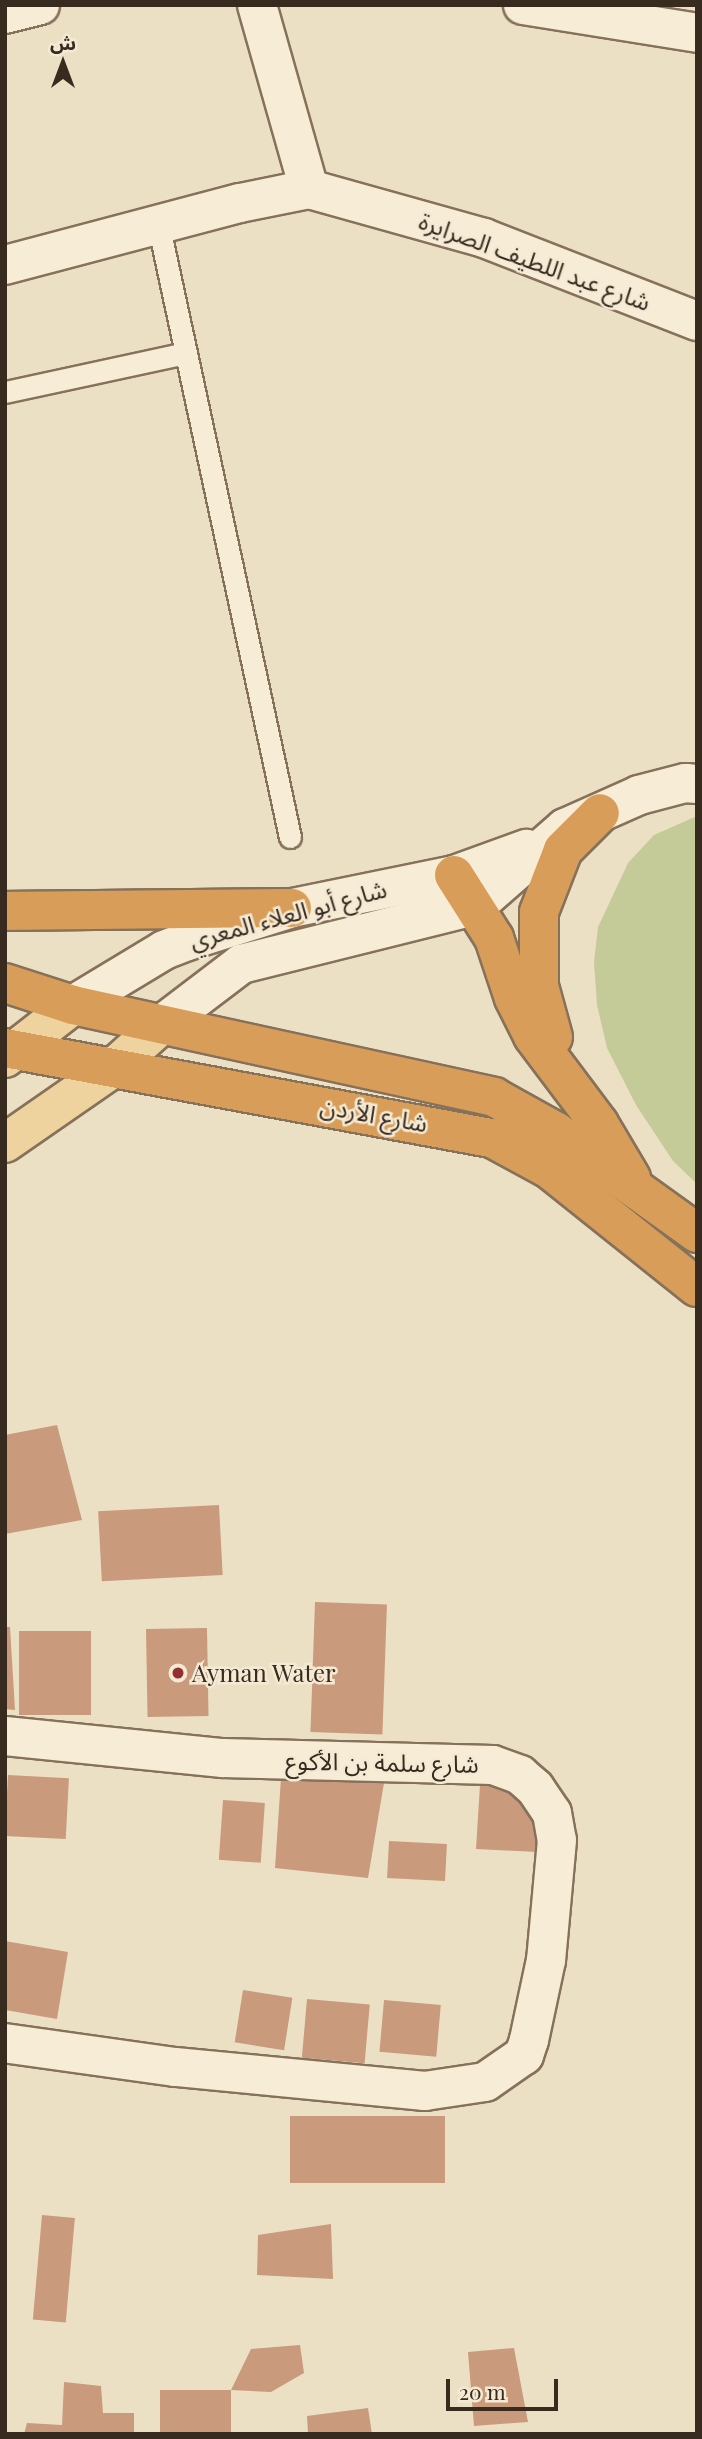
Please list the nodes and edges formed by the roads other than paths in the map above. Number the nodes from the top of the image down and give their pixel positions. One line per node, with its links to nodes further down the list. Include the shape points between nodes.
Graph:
1 (40, 5): 4 (street)
2 (257, 5): 6 (street)
3 (523, 5): 5 (street)
4 (5, 14)
5 (697, 33)
6 (309, 189): 7 (street, شارع عبد اللطيف الصرايرة); 9 (street, شارع عبد اللطيف الصرايرة, via 484,238)
7 (158, 223): 8 (street, شارع عبد اللطيف الصرايرة); 10 (lane)
8 (5, 265)
9 (697, 321)
10 (186, 353): 11 (lane); 14 (lane)
11 (5, 393)
12 (697, 784): 13 (street, شارع أبو العلاء المعري, via 639,794)
13 (600, 813): 15 (street, شارع أبو العلاء المعري); 23 (highway, via 563,850 539,912 539,986)
14 (290, 837)
15 (466, 890): 16 (street, شارع أبو العلاء المعري); 20 (street, شارع أبو العلاء المعري, via 241,964); 23 (highway, via 533,1036)
16 (292, 908): 17 (highway); 19 (street, شارع أبو العلاء المعري, via 164,950)
17 (5, 911)
18 (5, 983): 19 (highway, شارع الأردن)
19 (73, 1004): 20 (highway, شارع الأردن); 21 (main road, شارع أبو العلاء المعري)
20 (161, 1025): 22 (main road, شارع أبو العلاء المعري); 25 (highway, شارع الأردن, via 494,1097 516,1106)
21 (9, 1053): 22 (highway, شارع الأردن)
22 (112, 1069): 24 (main road, شارع أبو العلاء المعري); 27 (highway, شارع الأردن, via 492,1138 549,1169)
23 (561, 1073): 25 (highway, via 599,1124)
24 (5, 1143)
25 (635, 1186): 26 (highway, شارع الأردن)
26 (697, 1233)
27 (697, 1287)
28 (5, 1736): 29 (street, شارع سلمة بن الأكوع, via 223,1758 493,1765 520,1775 535,1788 552,1813 557,1840 545,1960 529,2040 524,2055 485,2082 425,2091 175,2067)
29 (5, 2043)

